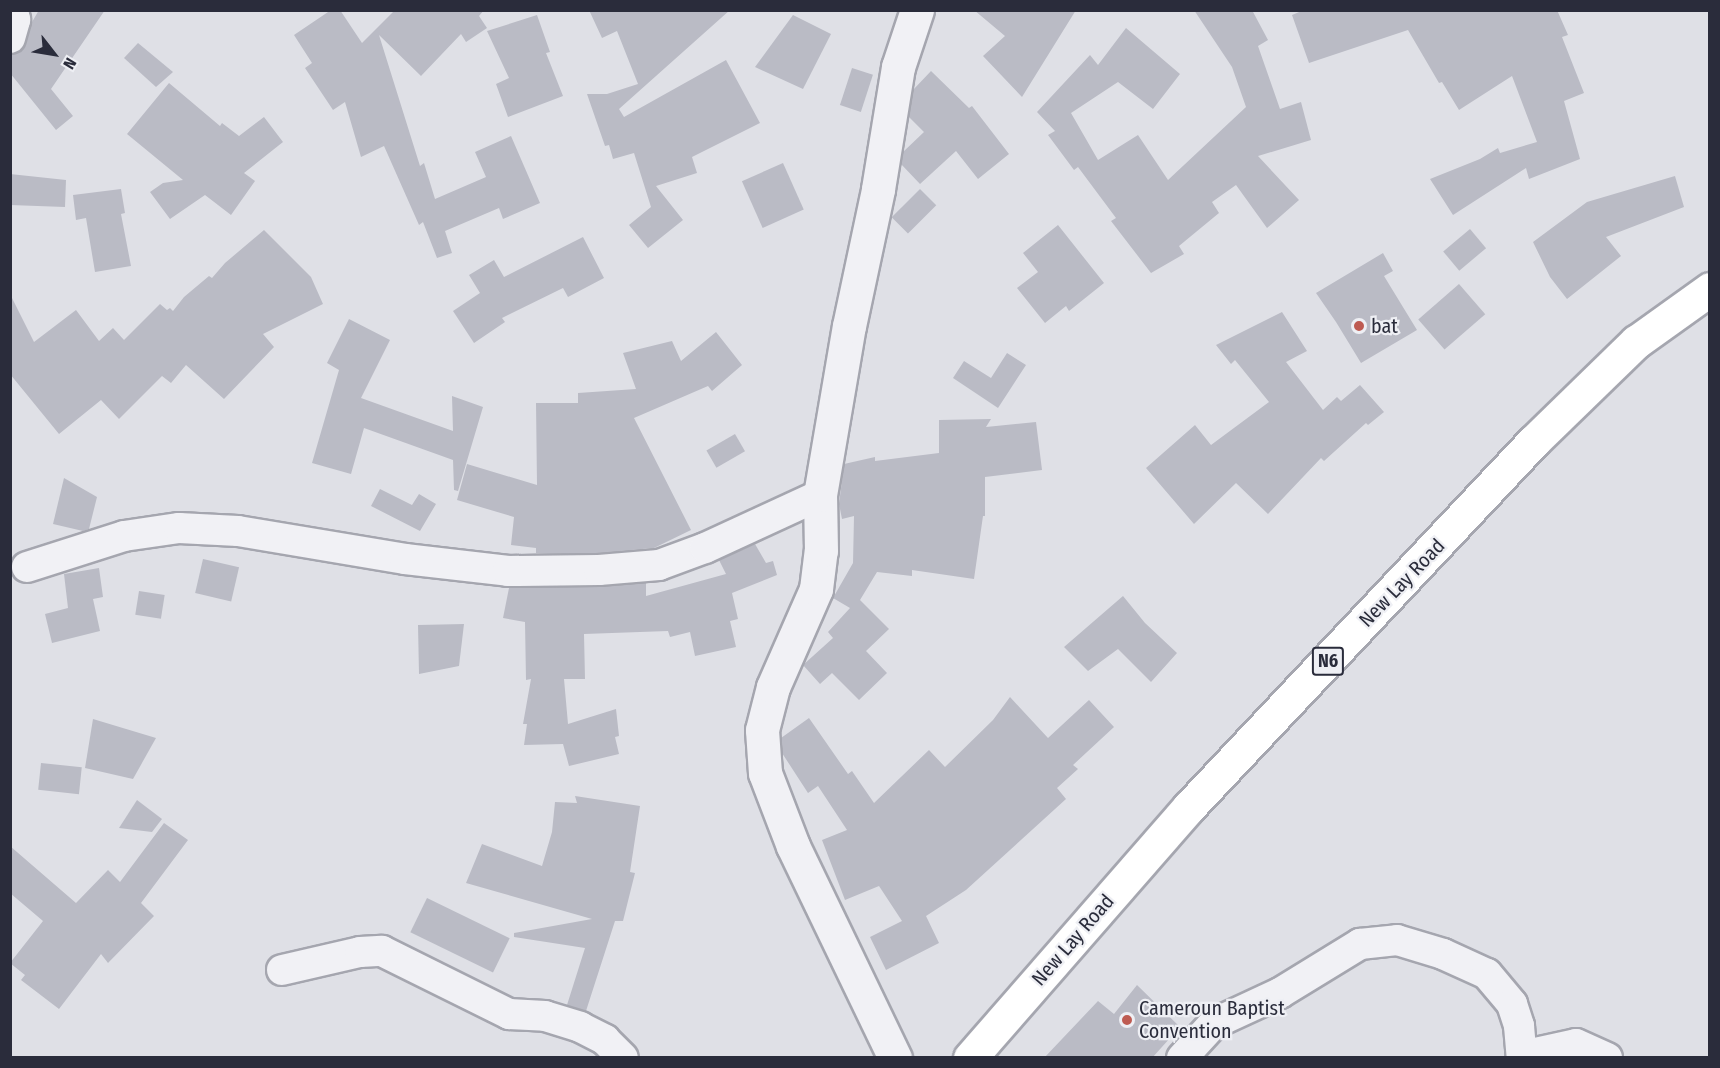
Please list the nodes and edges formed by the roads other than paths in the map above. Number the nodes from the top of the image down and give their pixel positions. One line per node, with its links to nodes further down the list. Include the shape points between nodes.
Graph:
1 (14, 10): 3 (street)
2 (917, 10): 5 (street, via 898,67)
3 (10, 38)
4 (1710, 289): 11 (highway, New Lay Road / N6, via 1636,342 1533,442 1189,807)
5 (820, 495): 6 (street, via 659,565 508,571 405,559 238,531 178,528 124,536); 10 (street, via 821,551 816,589 771,698 762,730 765,773 793,846)
6 (27, 567)
7 (282, 970): 9 (street, via 360,952 382,951 508,1014 545,1016 580,1027 605,1040)
8 (1522, 1057): 12 (street, via 1512,1004 1487,974 1443,954 1397,940 1360,944 1280,993 1213,1024); 13 (street, via 1576,1044)
9 (623, 1058)
10 (895, 1058)
11 (970, 1058)
12 (1182, 1058)
13 (1607, 1058)

